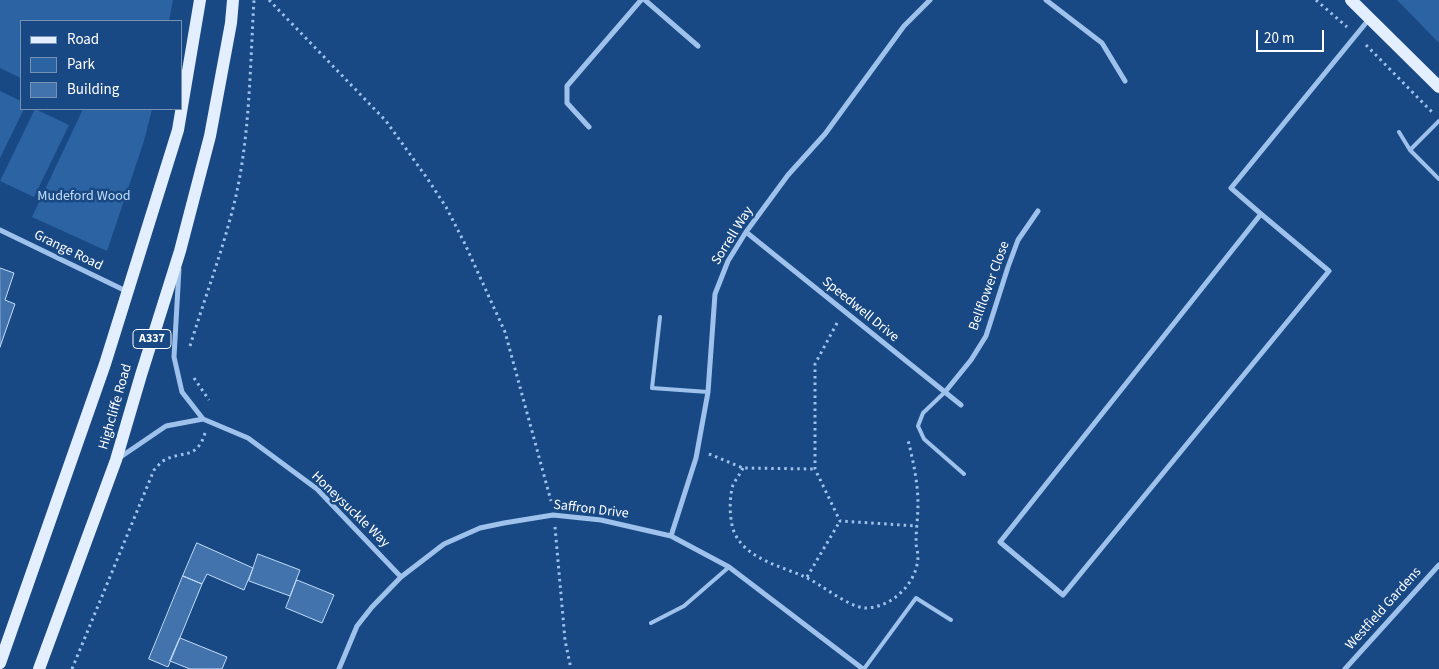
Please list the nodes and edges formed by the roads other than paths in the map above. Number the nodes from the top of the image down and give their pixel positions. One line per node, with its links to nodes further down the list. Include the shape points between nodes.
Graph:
1 (200, 0): 11 (main road, Highcliffe Road / A337)
2 (233, 0): 22 (main road, Highcliffe Road / A337, via 210,136)
3 (643, 0): 8 (street); 14 (street, via 567,86 567,103)
4 (930, 0): 21 (street, Sorrell Way, via 904,26 825,134 788,175)
5 (1046, 0): 9 (street, via 1102,43)
6 (1351, 0): 7 (main road)
7 (1371, 18): 10 (main road); 19 (street, via 1231,188)
8 (698, 46)
9 (1125, 81)
10 (1439, 87)
11 (182, 106)
12 (181, 110): 23 (main road, Highcliffe Road / A337, via 178,130)
13 (1439, 121): 16 (lane)
14 (589, 127)
15 (1399, 132): 16 (lane)
16 (1410, 150): 17 (lane)
17 (1439, 179)
18 (1038, 211): 26 (street, Bellflower Close, via 1018,240 986,336)
19 (1261, 214): 19 (street, via 1000,542 1063,595 1329,271)
20 (0, 230): 23 (street, Grange Road)
21 (746, 232): 25 (street, Sorrell Way, via 728,261 715,294); 26 (street, Speedwell Drive)
22 (180, 251): 28 (street, Honeysuckle Way, via 174,357 182,392); 29 (main road, Highcliffe Road / A337)
23 (127, 291): 37 (main road, Highcliffe Road / A337, via 105,364)
24 (660, 317): 25 (lane, via 652,388)
25 (708, 392): 31 (street, Sorrell Way, via 696,458)
26 (945, 392): 27 (street, Speedwell Drive); 30 (lane, via 923,413 918,426 924,439)
27 (961, 405)
28 (205, 420): 29 (street, via 166,426); 34 (street, Honeysuckle Way, via 248,438 317,490)
29 (116, 460): 38 (main road, Highcliffe Road / A337)
30 (964, 474)
31 (670, 536): 33 (street, Saffron Drive); 34 (street, Saffron Drive, via 600,520 553,515 480,528 444,544)
32 (1439, 565): 41 (street, Westfield Gardens)
33 (729, 567): 36 (lane, via 684,606); 40 (street, Saffron Drive)
34 (401, 577): 39 (street, Saffron Drive, via 357,626)
35 (951, 620): 40 (lane, via 916,598)
36 (651, 624)
37 (0, 663)
38 (38, 669)
39 (338, 669)
40 (864, 669)
41 (1345, 669)

